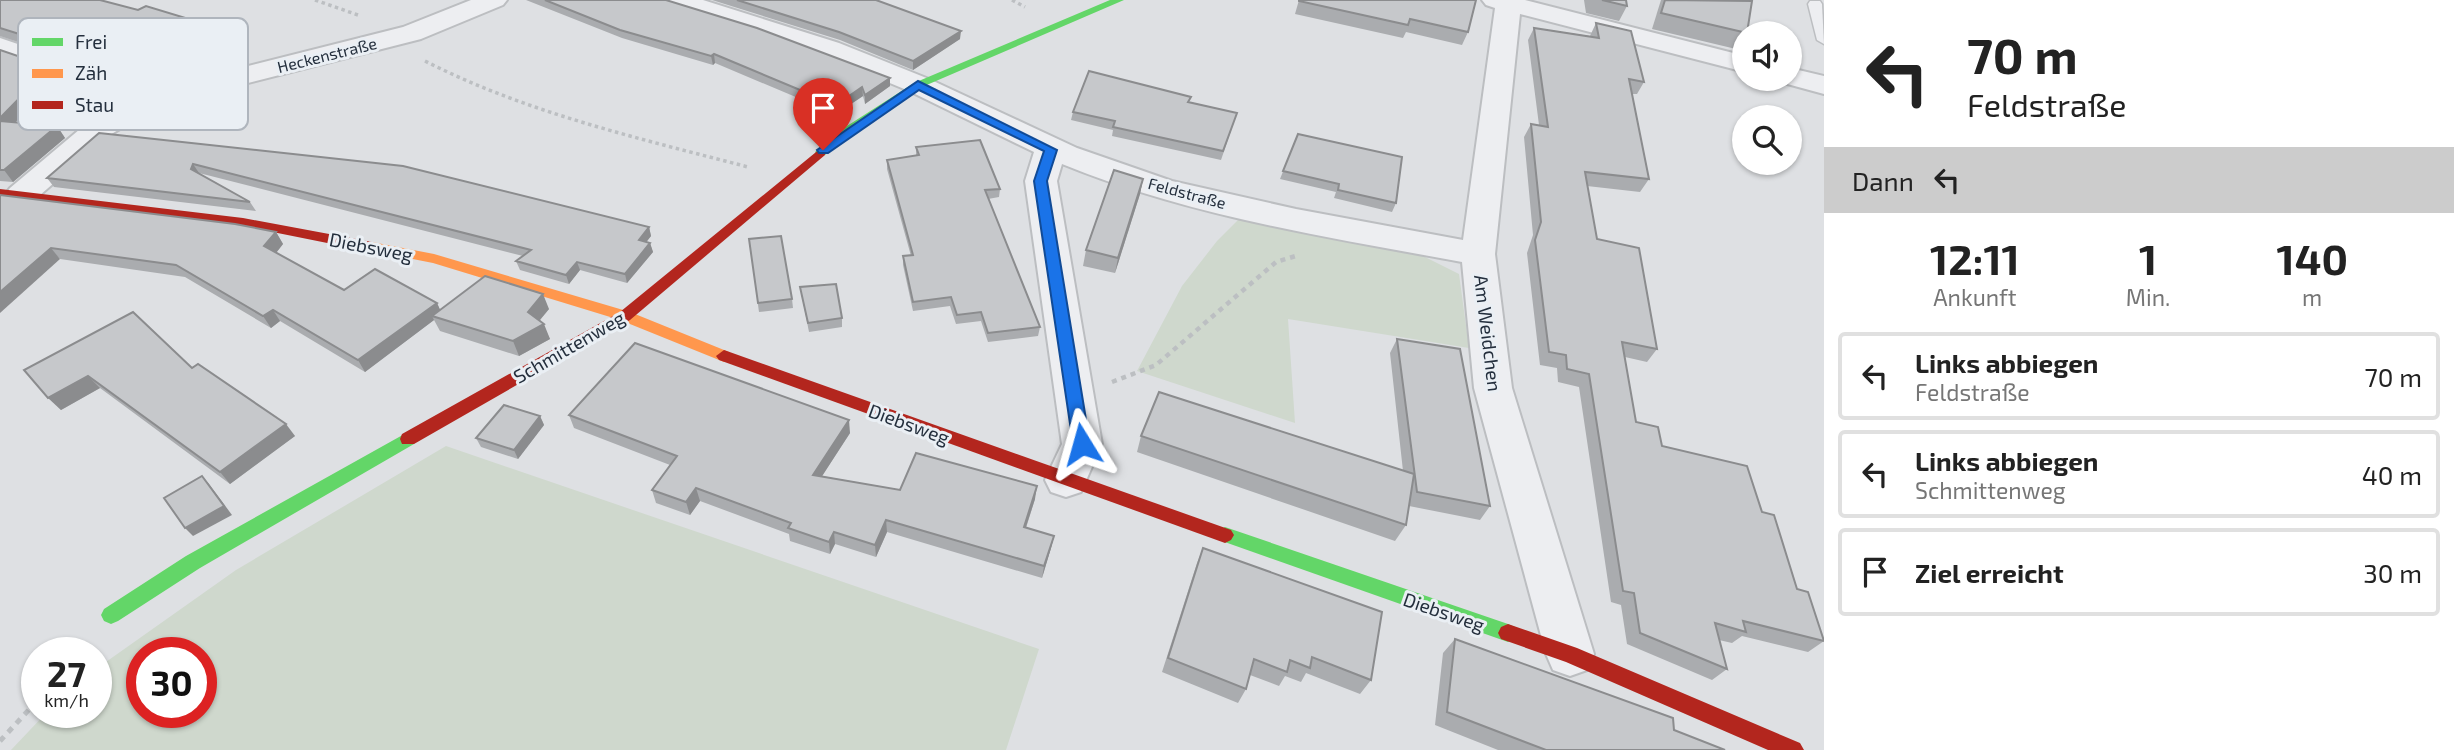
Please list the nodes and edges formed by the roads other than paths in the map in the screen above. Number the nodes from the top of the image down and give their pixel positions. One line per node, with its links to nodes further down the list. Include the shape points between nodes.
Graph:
1 (495, 0): 10 (street, Heckenstraße, via 412,33)
2 (675, 0): 12 (street, Feldstraße, via 806,38)
3 (1119, 0): 12 (street, Schmittenweg)
4 (1501, 2): 9 (street); 17 (street, Am Weidchen)
5 (1815, 4): 6 (lane)
6 (1824, 40)
7 (0, 47): 8 (street)
8 (18, 53)
9 (1732, 61)
10 (248, 75)
11 (1802, 79): 13 (street)
12 (918, 85): 15 (street, Feldstraße); 18 (street, Schmittenweg, via 840,136)
13 (1824, 85)
14 (99, 130): 16 (street, Heckenstraße)
15 (1050, 150): 17 (street, Feldstraße, via 1188,195); 19 (street, via 1041,181 1082,444)
16 (10, 194): 18 (street, Diebsweg, via 243,222 434,259)
17 (1478, 254): 21 (street, Am Weidchen, via 1493,387)
18 (625, 316): 19 (street, Diebsweg, via 730,359); 20 (street, Schmittenweg, via 193,562)
19 (1066, 480): 21 (street, Diebsweg)
20 (111, 615)
21 (1570, 654): 22 (street, Diebsweg)
22 (1793, 750)

